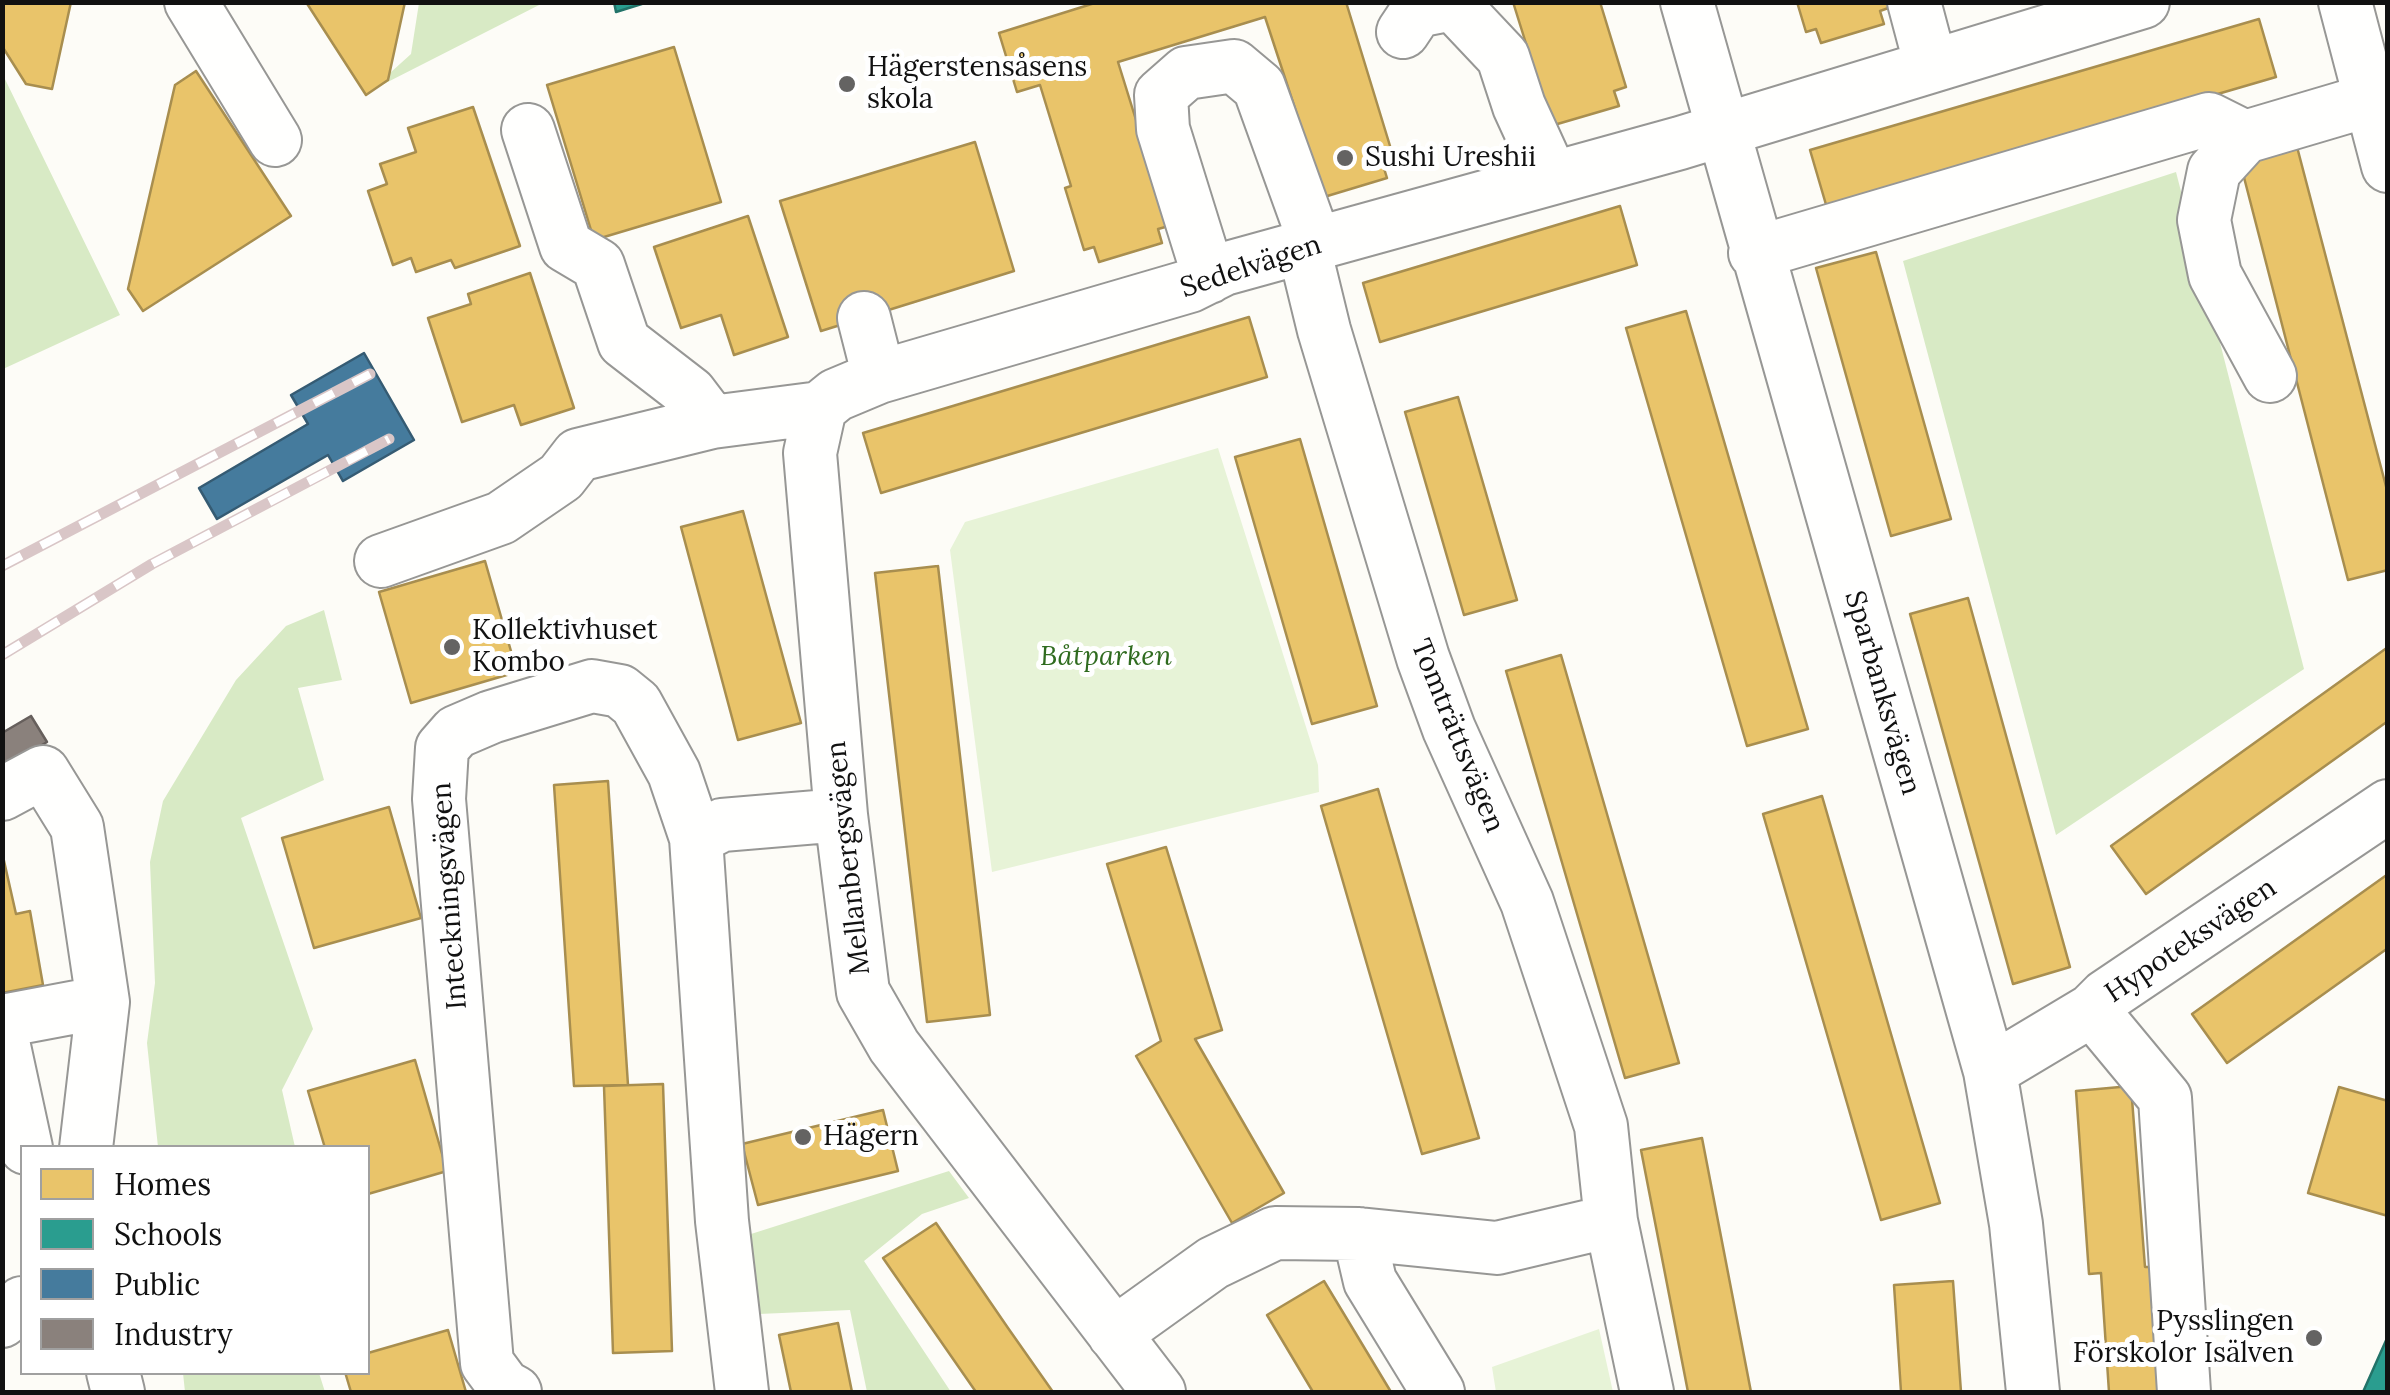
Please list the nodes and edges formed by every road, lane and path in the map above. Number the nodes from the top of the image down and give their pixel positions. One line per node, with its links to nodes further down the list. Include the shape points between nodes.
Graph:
1 (191, 2): 13 (street)
2 (1687, 2): 11 (street, Sparbanksvägen)
3 (1914, 2): 8 (street)
4 (2143, 2): 6 (street, Sedelvägen)
5 (2344, 2): 9 (street)
6 (2030, 19): 8 (street, Sedelvägen)
7 (1403, 32): 15 (street, via 1418,11 1453,4 1503,57)
8 (1931, 66): 11 (street, Sedelvägen)
9 (2370, 100): 12 (street); 14 (street)
10 (528, 130): 23 (street, via 566,246 598,265 624,342 690,393)
11 (1720, 130): 15 (street, Sedelvägen); 17 (street, Sparbanksvägen)
12 (2245, 137): 17 (street, via 2209,119); 20 (street, via 2214,171 2204,220 2215,274)
13 (275, 140)
14 (2388, 166)
15 (1552, 178): 16 (street, Sedelvägen)
16 (1310, 247): 18 (street, Sedelvägen); 18 (street, Tomträttsvägen, via 1259,87 1234,66 1186,74 1161,95 1163,129); 36 (street, Tomträttsvägen, via 1324,330 1423,658 1527,902 1601,1126)
17 (1756, 253): 33 (street, Sparbanksvägen)
18 (1209, 277): 21 (street, Sedelvägen)
19 (864, 318): 21 (street)
20 (2270, 376)
21 (879, 377): 22 (street, Sedelvägen)
22 (820, 408): 23 (street, Sedelvägen); 27 (street, Mellanbergsvägen, via 810,454)
23 (712, 422): 24 (street, Sedelvägen, via 578,455 562,477 502,518)
24 (382, 561)
25 (2, 794): 29 (street, via 43,772 76,827)
26 (2388, 806): 30 (street, Hypoteksvägen)
27 (841, 815): 28 (street, via 722,826); 38 (street, Mellanbergsvägen, via 863,992 894,1046)
28 (696, 838): 39 (street, Inteckningsvägen, via 674,773 636,704 620,691 592,686 490,717 456,732 442,748 439,799 487,1362); 40 (street, Inteckningsvägen)
29 (103, 1002): 31 (street); 35 (street)
30 (2092, 1010): 33 (street, Hypoteksvägen); 45 (street, via 2165,1098)
31 (2, 1021)
32 (2, 1037): 34 (street)
33 (1990, 1071): 44 (street, Sparbanksvägen, via 2016,1224)
34 (25, 1145)
35 (86, 1145)
36 (1611, 1221): 37 (street, via 1497,1248); 43 (street, Tomträttsvägen)
37 (1359, 1234): 38 (street, via 1275,1233 1213,1263); 42 (street, via 1370,1282)
38 (1114, 1334): 41 (street, Mellanbergsvägen)
39 (514, 1392)
40 (733, 1392)
41 (1160, 1392)
42 (1438, 1392)
43 (1647, 1392)
44 (2033, 1392)
45 (2184, 1392)

